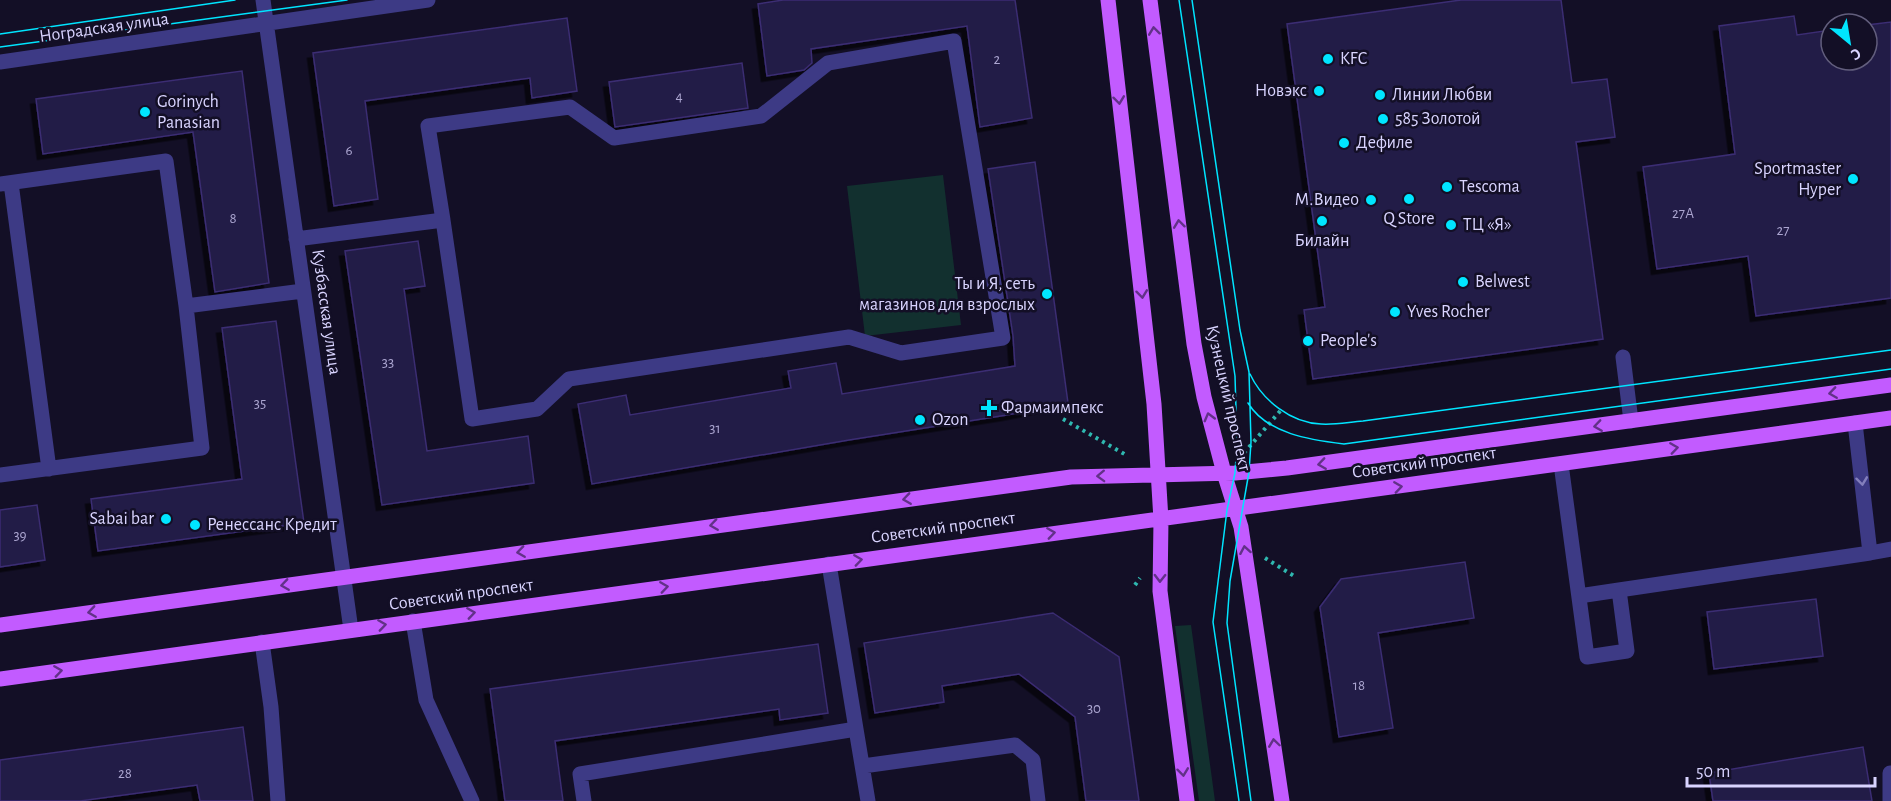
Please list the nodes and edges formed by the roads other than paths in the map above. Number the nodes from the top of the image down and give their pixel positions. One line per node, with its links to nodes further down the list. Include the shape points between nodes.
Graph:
1 (263, 0): 5 (street, Кузбасская улица)
2 (428, 0): 5 (street, Ноградская улица)
3 (1108, 0): 20 (main road, one-way to 20)
4 (1150, 0): 19 (main road, Кузнецкий проспект, one-way to 4, via 1194,344)
5 (266, 24): 6 (street, Ноградская улица); 9 (street, Кузбасская улица)
6 (0, 62)
7 (6, 184): 11 (street, via 166,161); 18 (street)
8 (443, 220): 8 (street, via 472,419 537,409 569,379 849,337 901,353 1003,338 954,41 828,63 761,116 615,138 570,107 428,126); 9 (street)
9 (296, 239): 10 (street, Кузбасская улица)
10 (303, 291): 11 (street); 27 (street, Кузбасская улица)
11 (186, 306): 18 (street, via 202,448)
12 (1623, 357): 15 (street)
13 (1891, 385): 15 (main road, Советский проспект, one-way to 15)
14 (1891, 418): 16 (main road, Советский проспект)
15 (1630, 421): 19 (main road, Советский проспект, one-way to 19, via 1287,468)
16 (1855, 423): 17 (main road, Советский проспект, one-way to 16); 25 (street, one-way to 25)
17 (1561, 464): 22 (main road, Советский проспект, one-way to 17); 29 (street)
18 (49, 468): 21 (street)
19 (1224, 473): 20 (main road, Советский проспект); 22 (main road, Кузнецкий проспект)
20 (1159, 474): 23 (main road); 27 (main road, Советский проспект, one-way to 27, via 1071,477)
21 (0, 476)
22 (1236, 509): 23 (main road, Советский проспект); 44 (main road, Кузнецкий проспект, one-way to 22)
23 (1161, 520): 26 (main road, Советский проспект, one-way to 23); 43 (main road, one-way to 43, via 1160,591)
24 (1891, 549): 25 (street)
25 (1870, 553): 28 (street)
26 (829, 564): 30 (main road, Советский проспект, one-way to 26); 35 (street)
27 (343, 577): 31 (main road, Советский проспект, one-way to 31); 32 (street, Кузбасская улица)
28 (1619, 590): 29 (street); 29 (street, via 1627,651 1587,657)
29 (1579, 596)
30 (413, 621): 32 (main road, Советский проспект, one-way to 30); 39 (street, via 426,700)
31 (0, 625)
32 (351, 630): 33 (main road, Советский проспект)
33 (262, 642): 34 (main road, Советский проспект, one-way to 33); 38 (street)
34 (0, 679)
35 (856, 729): 36 (street); 40 (street, via 580,774)
36 (862, 766): 41 (street); 42 (street, via 1015,745 1034,760)
37 (1890, 773): 45 (street)
38 (278, 801)
39 (472, 801)
40 (584, 801)
41 (868, 801)
42 (1038, 801)
43 (1187, 801)
44 (1282, 801)
45 (1890, 801)

